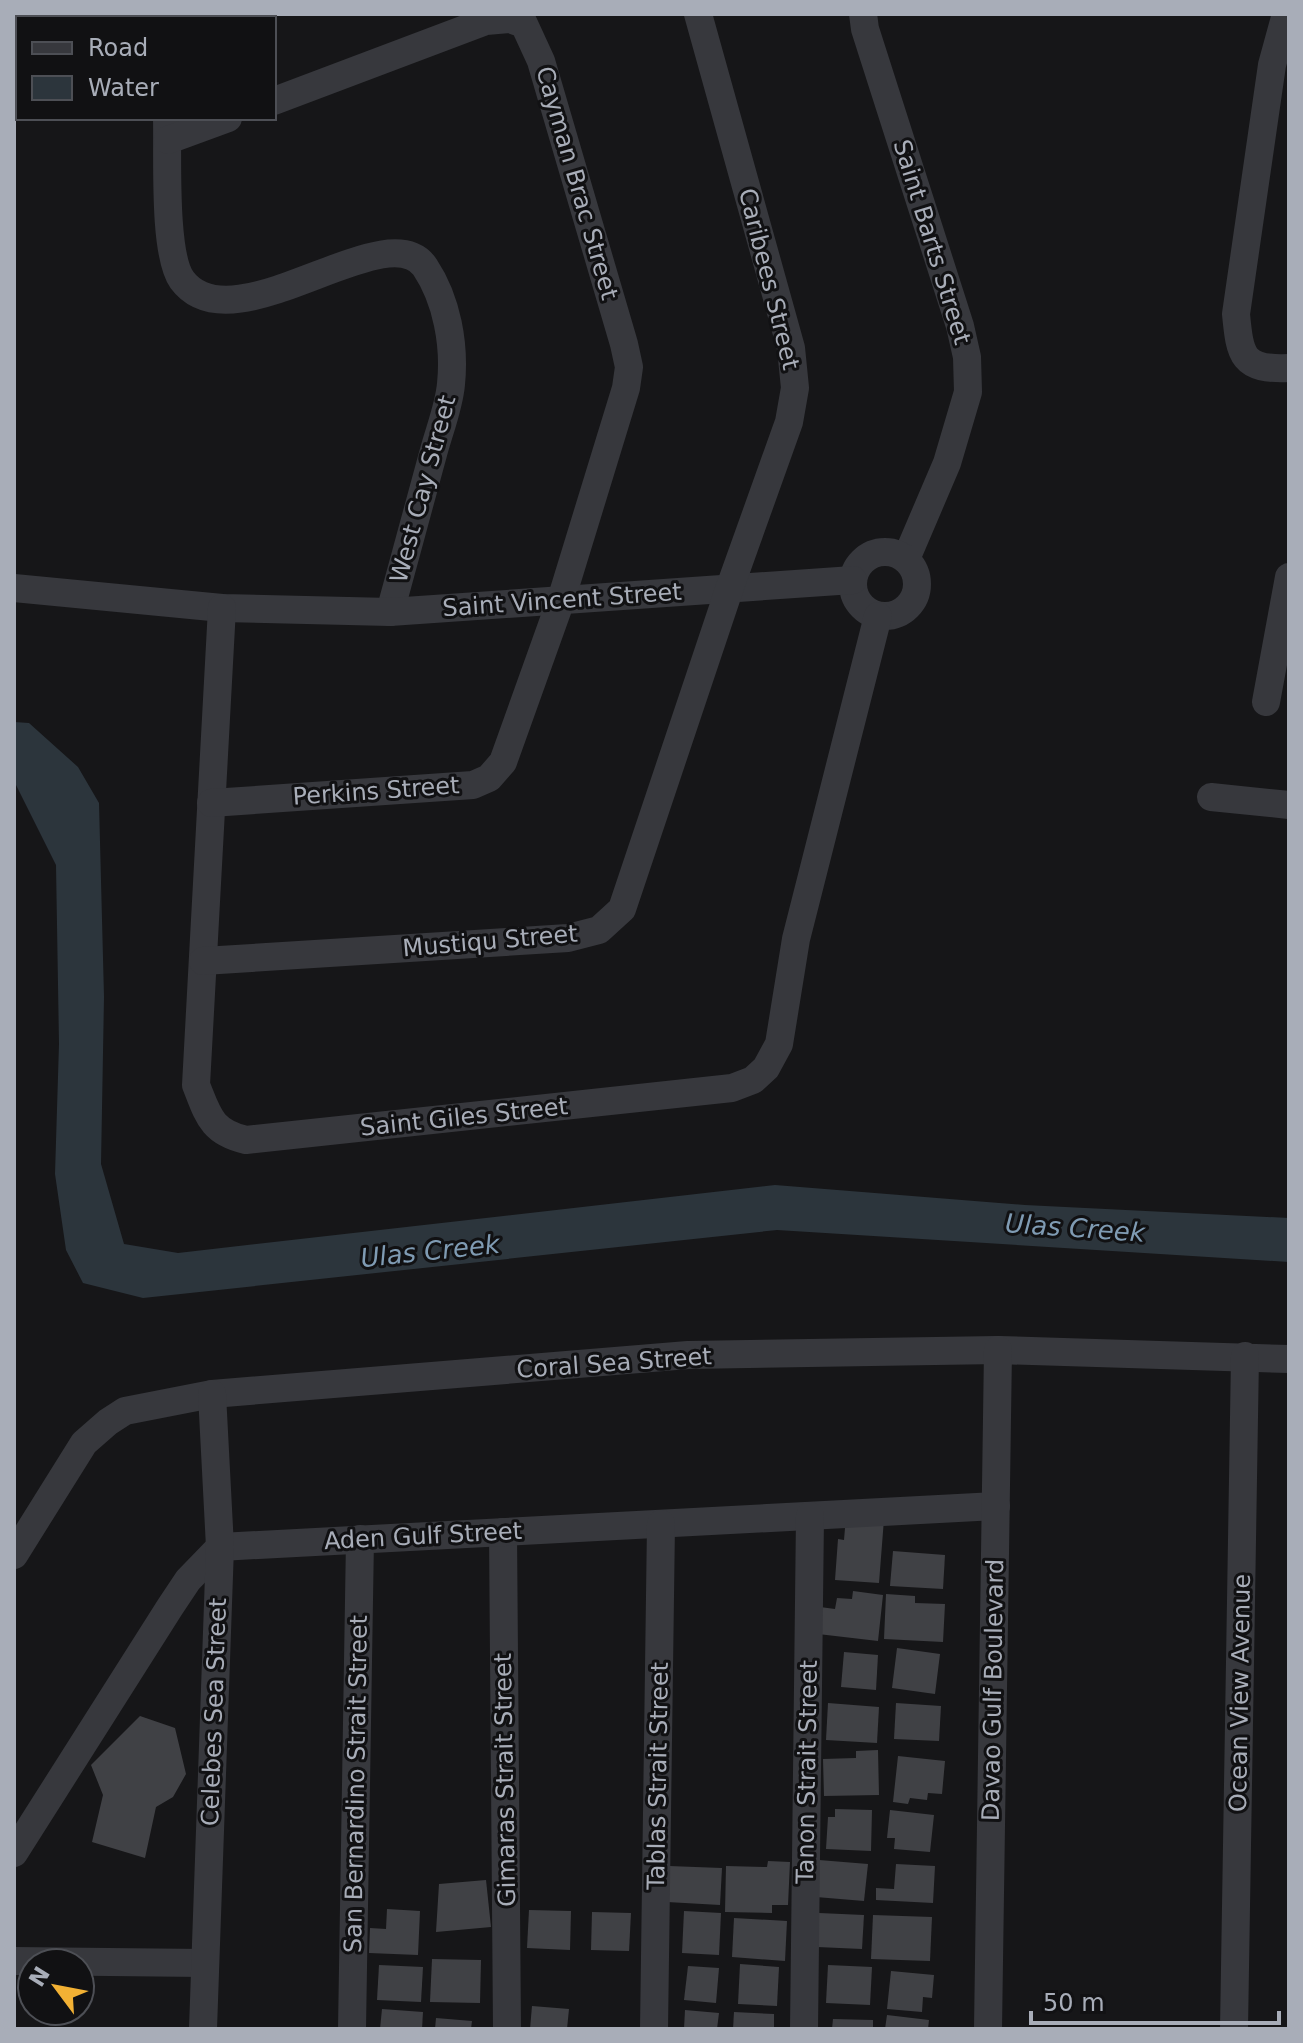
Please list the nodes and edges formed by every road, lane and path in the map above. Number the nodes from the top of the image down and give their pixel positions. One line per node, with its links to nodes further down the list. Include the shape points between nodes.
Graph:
1 (698, 14): 11 (street, Caribees Street, via 791,348 795,388 789,422)
2 (863, 14): 8 (street, Saint Barts Street, via 967,357 968,392 947,463)
3 (1286, 14): 7 (street, via 1272,65 1236,314 1239,347 1249,362 1267,369)
4 (276, 100): 13 (street, Cayman Brac Street, via 486,21 510,19 528,30 629,367)
5 (217, 120): 6 (street)
6 (168, 129): 15 (street, West Cay Street, via 171,253 182,280 203,295 250,298 384,252 415,258 435,286 451,340 451,385)
7 (1289, 368)
8 (906, 559): 10 (street, via 879,552 862,562); 16 (street, via 917,578 914,599 899,613)
9 (1289, 577): 17 (street)
10 (853, 580): 11 (street, Saint Vincent Street); 16 (street, via 859,602)
11 (730, 587): 13 (street, Saint Vincent Street); 21 (street, Mustiqu Street, via 622,909 599,930 568,938)
12 (14, 588): 14 (street, Saint Vincent Street)
13 (561, 600): 15 (street, Saint Vincent Street); 19 (street, Perkins Street, via 503,762 489,778 473,785)
14 (222, 608): 15 (street, Saint Vincent Street); 19 (street, Saint Giles Street)
15 (390, 612)
16 (878, 616): 21 (street, Saint Giles Street, via 796,939 779,1044 753,1080 717,1090 246,1140 227,1136 210,1121 196,1085)
17 (1266, 702)
18 (1211, 797): 20 (street)
19 (211, 803): 21 (street, Saint Giles Street)
20 (1289, 805)
21 (203, 961)
22 (998, 1350): 23 (street, Coral Sea Street); 25 (street, Coral Sea Street, via 688,1355); 26 (street, Davao Gulf Boulevard)
23 (1245, 1356): 24 (street, Coral Sea Street); 42 (street, Ocean View Avenue)
24 (1289, 1359)
25 (212, 1394): 31 (street, Celebes Sea Street); 32 (street, Coral Sea Street, via 125,1411 108,1422 84,1443)
26 (996, 1506): 27 (street, Aden Gulf Street); 41 (street, Davao Gulf Boulevard)
27 (810, 1516): 28 (street, Aden Gulf Street); 40 (street, Tanon Strait Street)
28 (661, 1524): 29 (street, Aden Gulf Street); 39 (street, Tablas Strait Street)
29 (503, 1532): 30 (street, Aden Gulf Street); 38 (street, Gimaras Strait Street)
30 (360, 1539): 31 (street, Aden Gulf Street); 37 (street, San Bernardino Strait Street)
31 (220, 1547): 33 (street, via 188,1580); 35 (street, Celebes Sea Street)
32 (14, 1555)
33 (14, 1853)
34 (14, 1961): 35 (street)
35 (204, 1963): 36 (street, Celebes Sea Street)
36 (203, 2029)
37 (352, 2029)
38 (507, 2029)
39 (654, 2029)
40 (804, 2029)
41 (988, 2029)
42 (1234, 2029)

